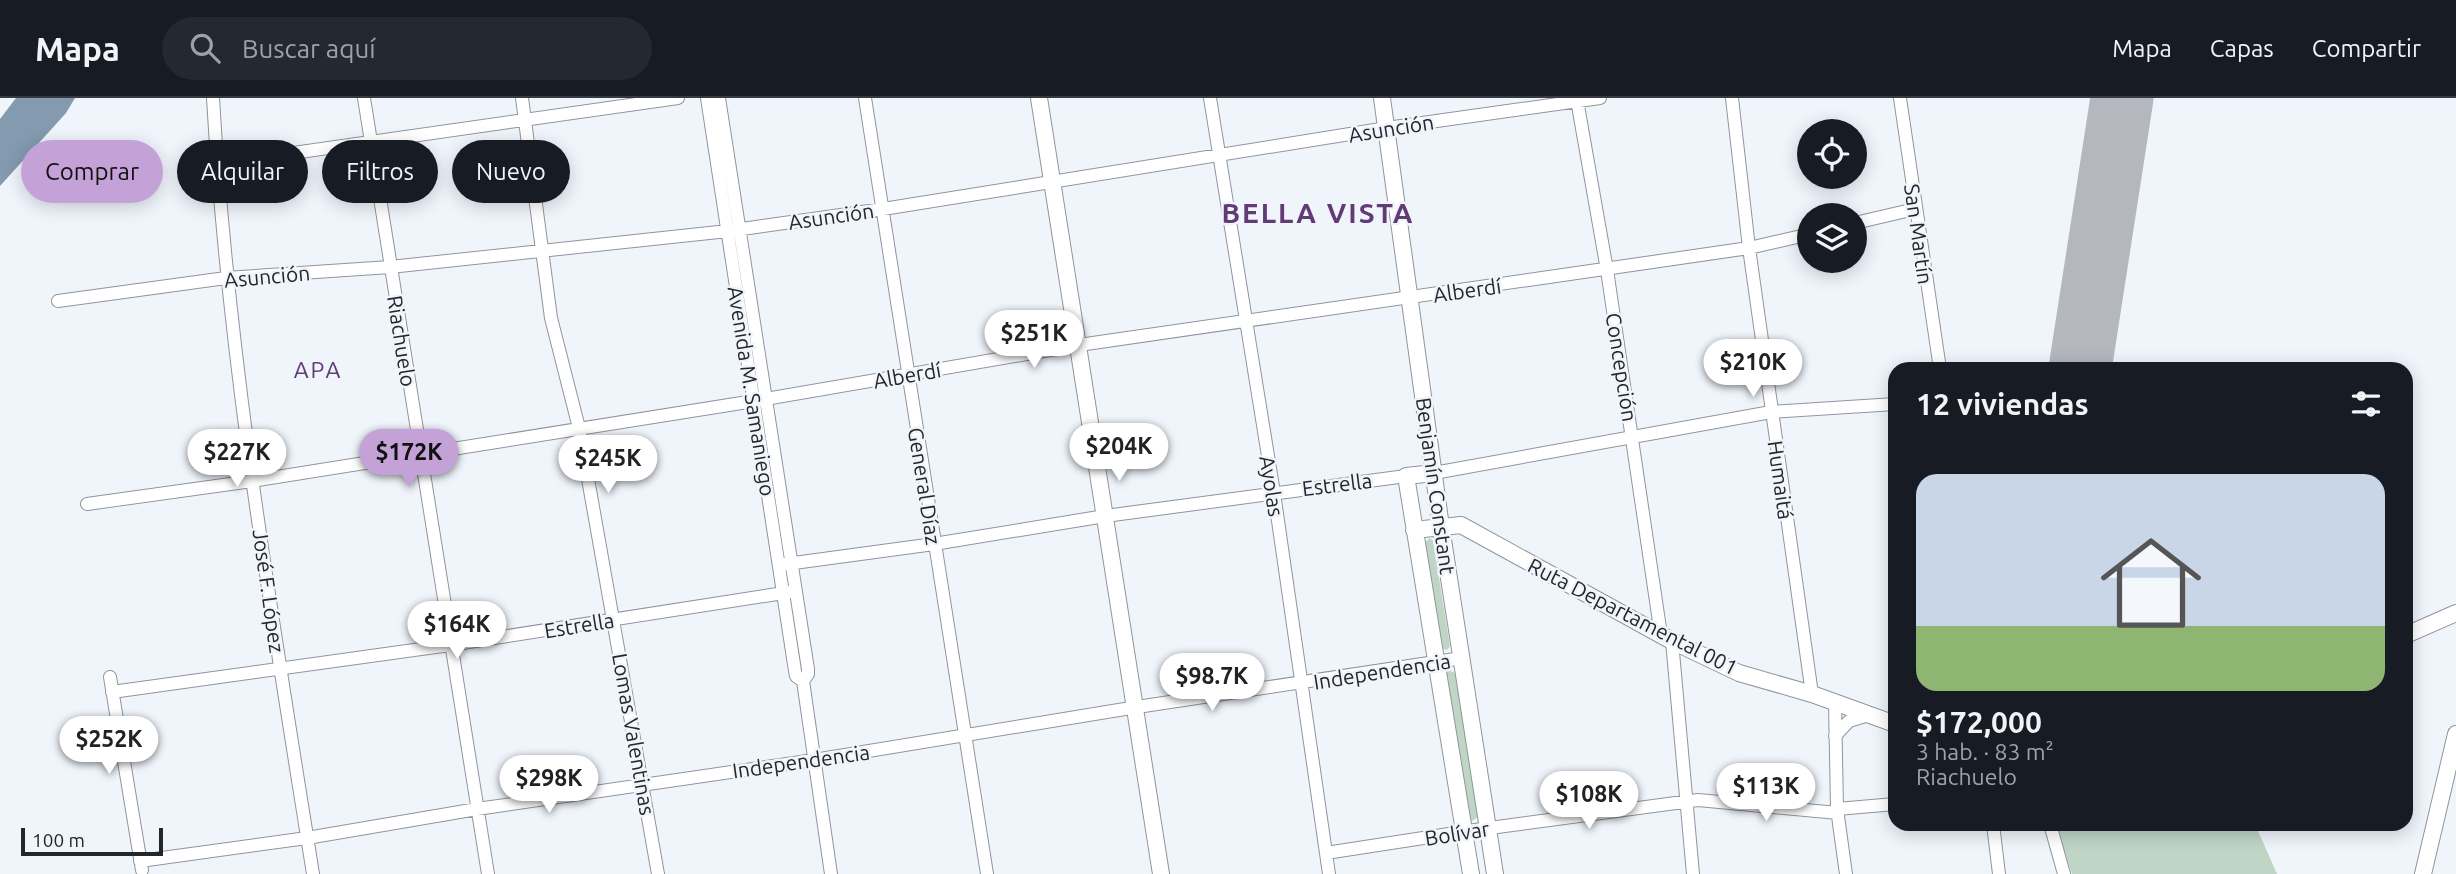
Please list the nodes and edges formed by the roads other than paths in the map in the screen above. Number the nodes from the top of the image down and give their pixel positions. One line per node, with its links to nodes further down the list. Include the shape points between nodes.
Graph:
1 (213, 98): 18 (street, José F. López)
2 (364, 98): 19 (street, Riachuelo)
3 (522, 98): 16 (street, Lomas Valentinas)
4 (678, 98): 16 (street)
5 (707, 98): 28 (street, Avenida M. Samaniego)
6 (719, 98): 28 (street, Avenida M. Samaniego)
7 (865, 98): 25 (street, General Díaz)
8 (1038, 98): 22 (street)
9 (1210, 98): 21 (street, Ayolas)
10 (1382, 98): 17 (street, Benjamín Constant)
11 (1600, 98): 14 (street, Asunción)
12 (1732, 98): 30 (street, Humaitá)
13 (1900, 98): 26 (street, San Martín)
14 (1577, 100): 15 (street, Asunción); 33 (street, Concepción)
15 (1552, 101): 17 (street, Asunción)
16 (524, 121): 20 (street); 31 (street, Lomas Valentinas)
17 (1387, 128): 21 (street, Asunción); 35 (street, Benjamín Constant)
18 (215, 140)
19 (371, 140)
20 (392, 140)
21 (1220, 156): 22 (street, Asunción); 37 (street, Ayolas)
22 (1052, 180): 25 (street, Asunción); 38 (street)
23 (219, 203): 34 (street, José F. López)
24 (380, 203): 32 (street, Riachuelo)
25 (883, 209): 28 (street, Asunción); 40 (street, General Díaz)
26 (1915, 209): 27 (street); 39 (street, San Martín)
27 (1867, 220)
28 (734, 230): 31 (street, Asunción); 41 (street, Avenida M. Samaniego)
29 (1797, 237): 30 (street, Alberdí)
30 (1749, 248): 33 (street, Alberdí); 43 (street, Humaitá)
31 (542, 250): 32 (street, Asunción); 44 (street, Lomas Valentinas, via 551,318)
32 (390, 267): 34 (street, Asunción); 46 (street, Riachuelo)
33 (1607, 270): 35 (street, Alberdí); 45 (street, Concepción)
34 (226, 278): 36 (street, Asunción); 49 (street, José F. López)
35 (1411, 298): 37 (street, Alberdí); 47 (street, Benjamín Constant)
36 (58, 301)
37 (1246, 322): 38 (street, Alberdí); 50 (street, Ayolas)
38 (1079, 345): 40 (street, Alberdí); 52 (street)
39 (1939, 362)
40 (907, 375): 41 (street, Alberdí); 55 (street, General Díaz)
41 (760, 400): 44 (street, Alberdí); 56 (street, Avenida M. Samaniego)
42 (1888, 404): 43 (street, Estrella)
43 (1772, 412): 45 (street, Estrella); 69 (street, Humaitá)
44 (579, 428): 46 (street, Alberdí); 59 (street, Lomas Valentinas)
45 (1632, 436): 47 (street, Estrella); 61 (street, Concepción)
46 (420, 453): 49 (street, Alberdí); 62 (street, Riachuelo)
47 (1434, 473): 48 (street, Estrella); 53 (street, Benjamín Constant)
48 (1406, 476): 50 (street, Estrella); 54 (street, Benjamín Constant)
49 (252, 481): 51 (street, Alberdí); 65 (street, José F. López)
50 (1274, 492): 52 (street, Estrella); 67 (street, Ayolas)
51 (87, 504)
52 (1105, 516): 55 (street, Estrella); 71 (street)
53 (1441, 527): 54 (street, Ruta Departamental 001); 61 (street, Ruta Departamental 001, via 1461,525); 63 (street, Benjamín Constant)
54 (1415, 530): 64 (street, Benjamín Constant)
55 (929, 544): 56 (street, Estrella); 76 (street, General Díaz)
56 (785, 564): 57 (street, Avenida M. Samaniego)
57 (789, 592): 59 (street, Estrella); 77 (street, Avenida M. Samaniego, via 808,669 803,681)
58 (2456, 612): 60 (street)
59 (613, 620): 62 (street, Estrella); 78 (street, Lomas Valentinas)
60 (2413, 632)
61 (1667, 638): 69 (street, Ruta Departamental 001, via 1739,673); 79 (street, Concepción)
62 (450, 645): 65 (street, Estrella); 81 (street, Riachuelo)
63 (1462, 658): 64 (street, Independencia); 83 (street, Benjamín Constant)
64 (1436, 662): 67 (street, Independencia); 86 (street, Benjamín Constant)
65 (280, 667): 68 (street, Estrella); 87 (street, José F. López)
66 (110, 677): 68 (street, Independencia)
67 (1300, 684): 71 (street, Independencia); 88 (street, Ayolas)
68 (112, 692): 87 (street, Independencia, via 141,865)
69 (1812, 694): 70 (street, Ruta Departamental 001)
70 (1835, 703): 72 (street, Ruta Departamental 001); 75 (street)
71 (1136, 707): 76 (street, Independencia); 94 (street)
72 (1869, 715): 73 (street, Ruta Departamental 001); 75 (street, via 1849,721)
73 (1888, 722)
74 (2456, 734): 102 (street)
75 (1835, 736): 82 (street)
76 (960, 737): 77 (street, Independencia); 93 (street, General Díaz)
77 (814, 760): 78 (street, Independencia); 92 (street, Avenida M. Samaniego)
78 (643, 785): 81 (street, Independencia); 91 (street, Lomas Valentinas)
79 (1685, 802): 82 (street, Bolívar); 83 (street, Bolívar); 98 (street, Concepción)
80 (1888, 805): 82 (street, Bolívar)
81 (477, 809): 87 (street, Independencia); 90 (street, Riachuelo)
82 (1837, 811): 99 (street)
83 (1488, 828): 86 (street, Bolívar); 97 (street, Benjamín Constant)
84 (1994, 831): 100 (street)
85 (2052, 831): 101 (street)
86 (1464, 832): 88 (street, Bolívar); 96 (street, Benjamín Constant)
87 (307, 838): 89 (street, José F. López)
88 (1326, 853): 95 (street, Ayolas)
89 (313, 874)
90 (488, 874)
91 (658, 874)
92 (831, 874)
93 (987, 874)
94 (1161, 874)
95 (1329, 874)
96 (1471, 874)
97 (1495, 874)
98 (1693, 874)
99 (1846, 874)
100 (1999, 874)
101 (2064, 874)
102 (2423, 874)

